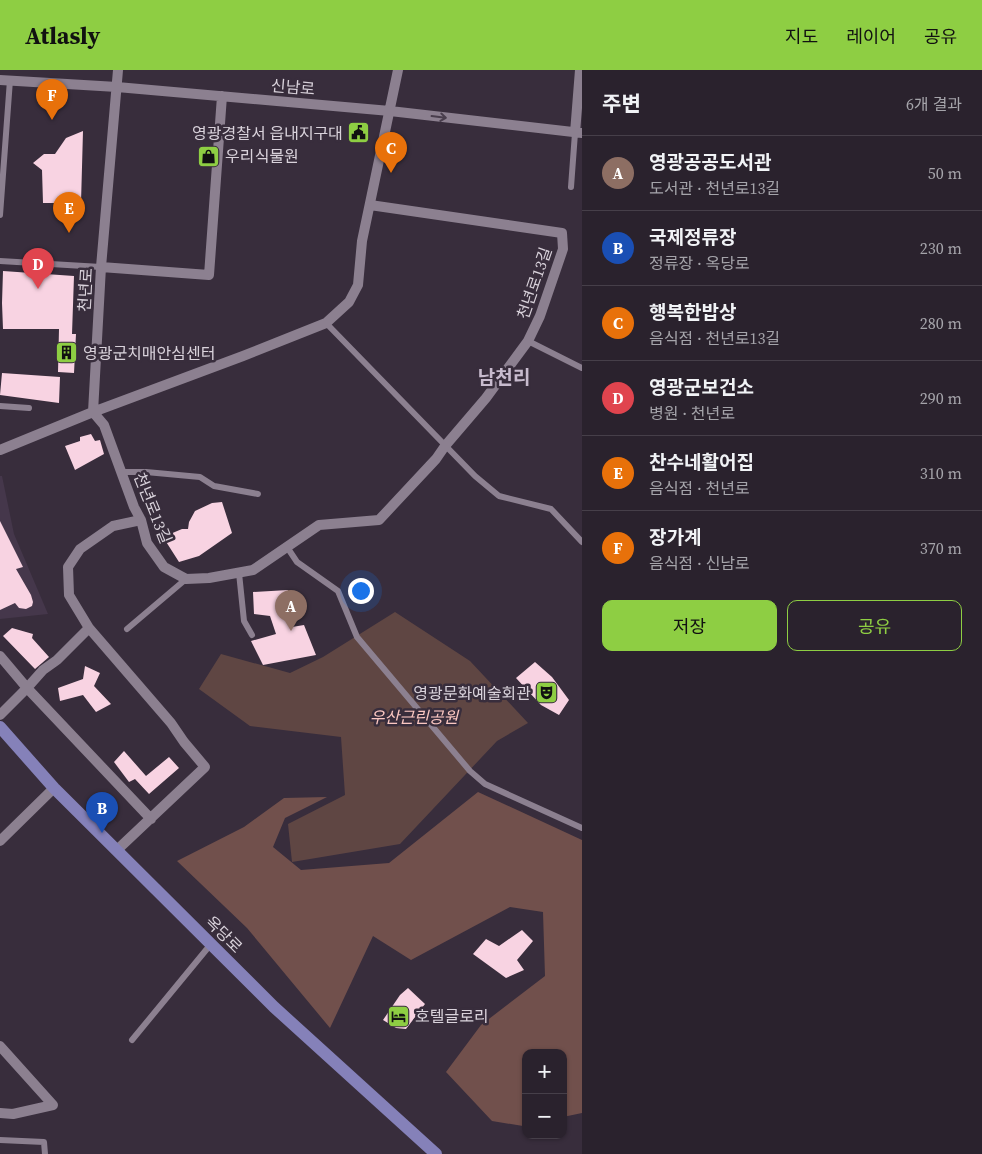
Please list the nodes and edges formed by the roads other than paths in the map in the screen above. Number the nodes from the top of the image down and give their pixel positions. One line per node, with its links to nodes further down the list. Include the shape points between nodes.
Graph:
1 (118, 70): 5 (street, 천년로)
2 (398, 70): 7 (street)
3 (580, 70): 8 (street)
4 (7, 77): 5 (street, 신남로); 9 (lane)
5 (117, 87): 6 (street, 신남로); 14 (street, 천년로)
6 (222, 96): 7 (street, 신남로); 14 (street, via 210,275)
7 (390, 111): 8 (street, 신남로, one-way to 8); 11 (street)
8 (578, 133): 10 (lane)
9 (2, 171): 12 (lane)
10 (571, 187)
11 (370, 205): 15 (street, via 362,240 358,284 349,302); 16 (street, 천년로13길, via 562,234 563,248)
12 (0, 215)
13 (0, 261): 14 (lane)
14 (101, 267): 20 (street, 천년로)
15 (326, 323): 20 (street); 21 (lane)
16 (528, 341): 17 (lane); 21 (street, 천년로13길)
17 (582, 368)
18 (0, 406): 19 (lane)
19 (29, 408)
20 (93, 412): 22 (street); 23 (street, 천년로13길, via 104,425)
21 (445, 446): 26 (lane, via 500,496 551,509); 27 (street, 천년로13길, via 379,520 319,525)
22 (0, 450)
23 (122, 472): 24 (lane, via 200,477 214,486); 25 (street, 천년로13길)
24 (258, 494)
25 (141, 520): 29 (street, 천년로13길, via 147,543 155,556 164,567); 30 (street, via 113,526 80,549 68,567 69,595)
26 (582, 542)
27 (287, 547): 28 (street, 천년로13길, via 253,570); 39 (lane, via 298,562 338,591 357,637 470,770 485,784)
28 (239, 572): 29 (street, 천년로13길); 32 (lane, via 244,621)
29 (186, 579): 31 (lane)
30 (89, 628): 34 (street); 38 (street, via 205,767)
31 (127, 630)
32 (252, 636)
33 (0, 656): 34 (street)
34 (26, 688): 35 (street); 38 (street)
35 (0, 715)
36 (0, 727): 37 (main road, 옥당로)
37 (54, 788): 40 (street); 41 (main road, 옥당로)
38 (151, 819): 41 (street)
39 (582, 828)
40 (0, 842)
41 (117, 850): 42 (main road, 옥당로)
42 (211, 944): 43 (lane); 48 (main road, 옥당로, via 274,1007)
43 (132, 1040)
44 (0, 1046): 45 (street, via 53,1105 13,1114)
45 (0, 1113)
46 (0, 1140): 47 (lane, via 44,1142)
47 (45, 1154)
48 (436, 1154)

